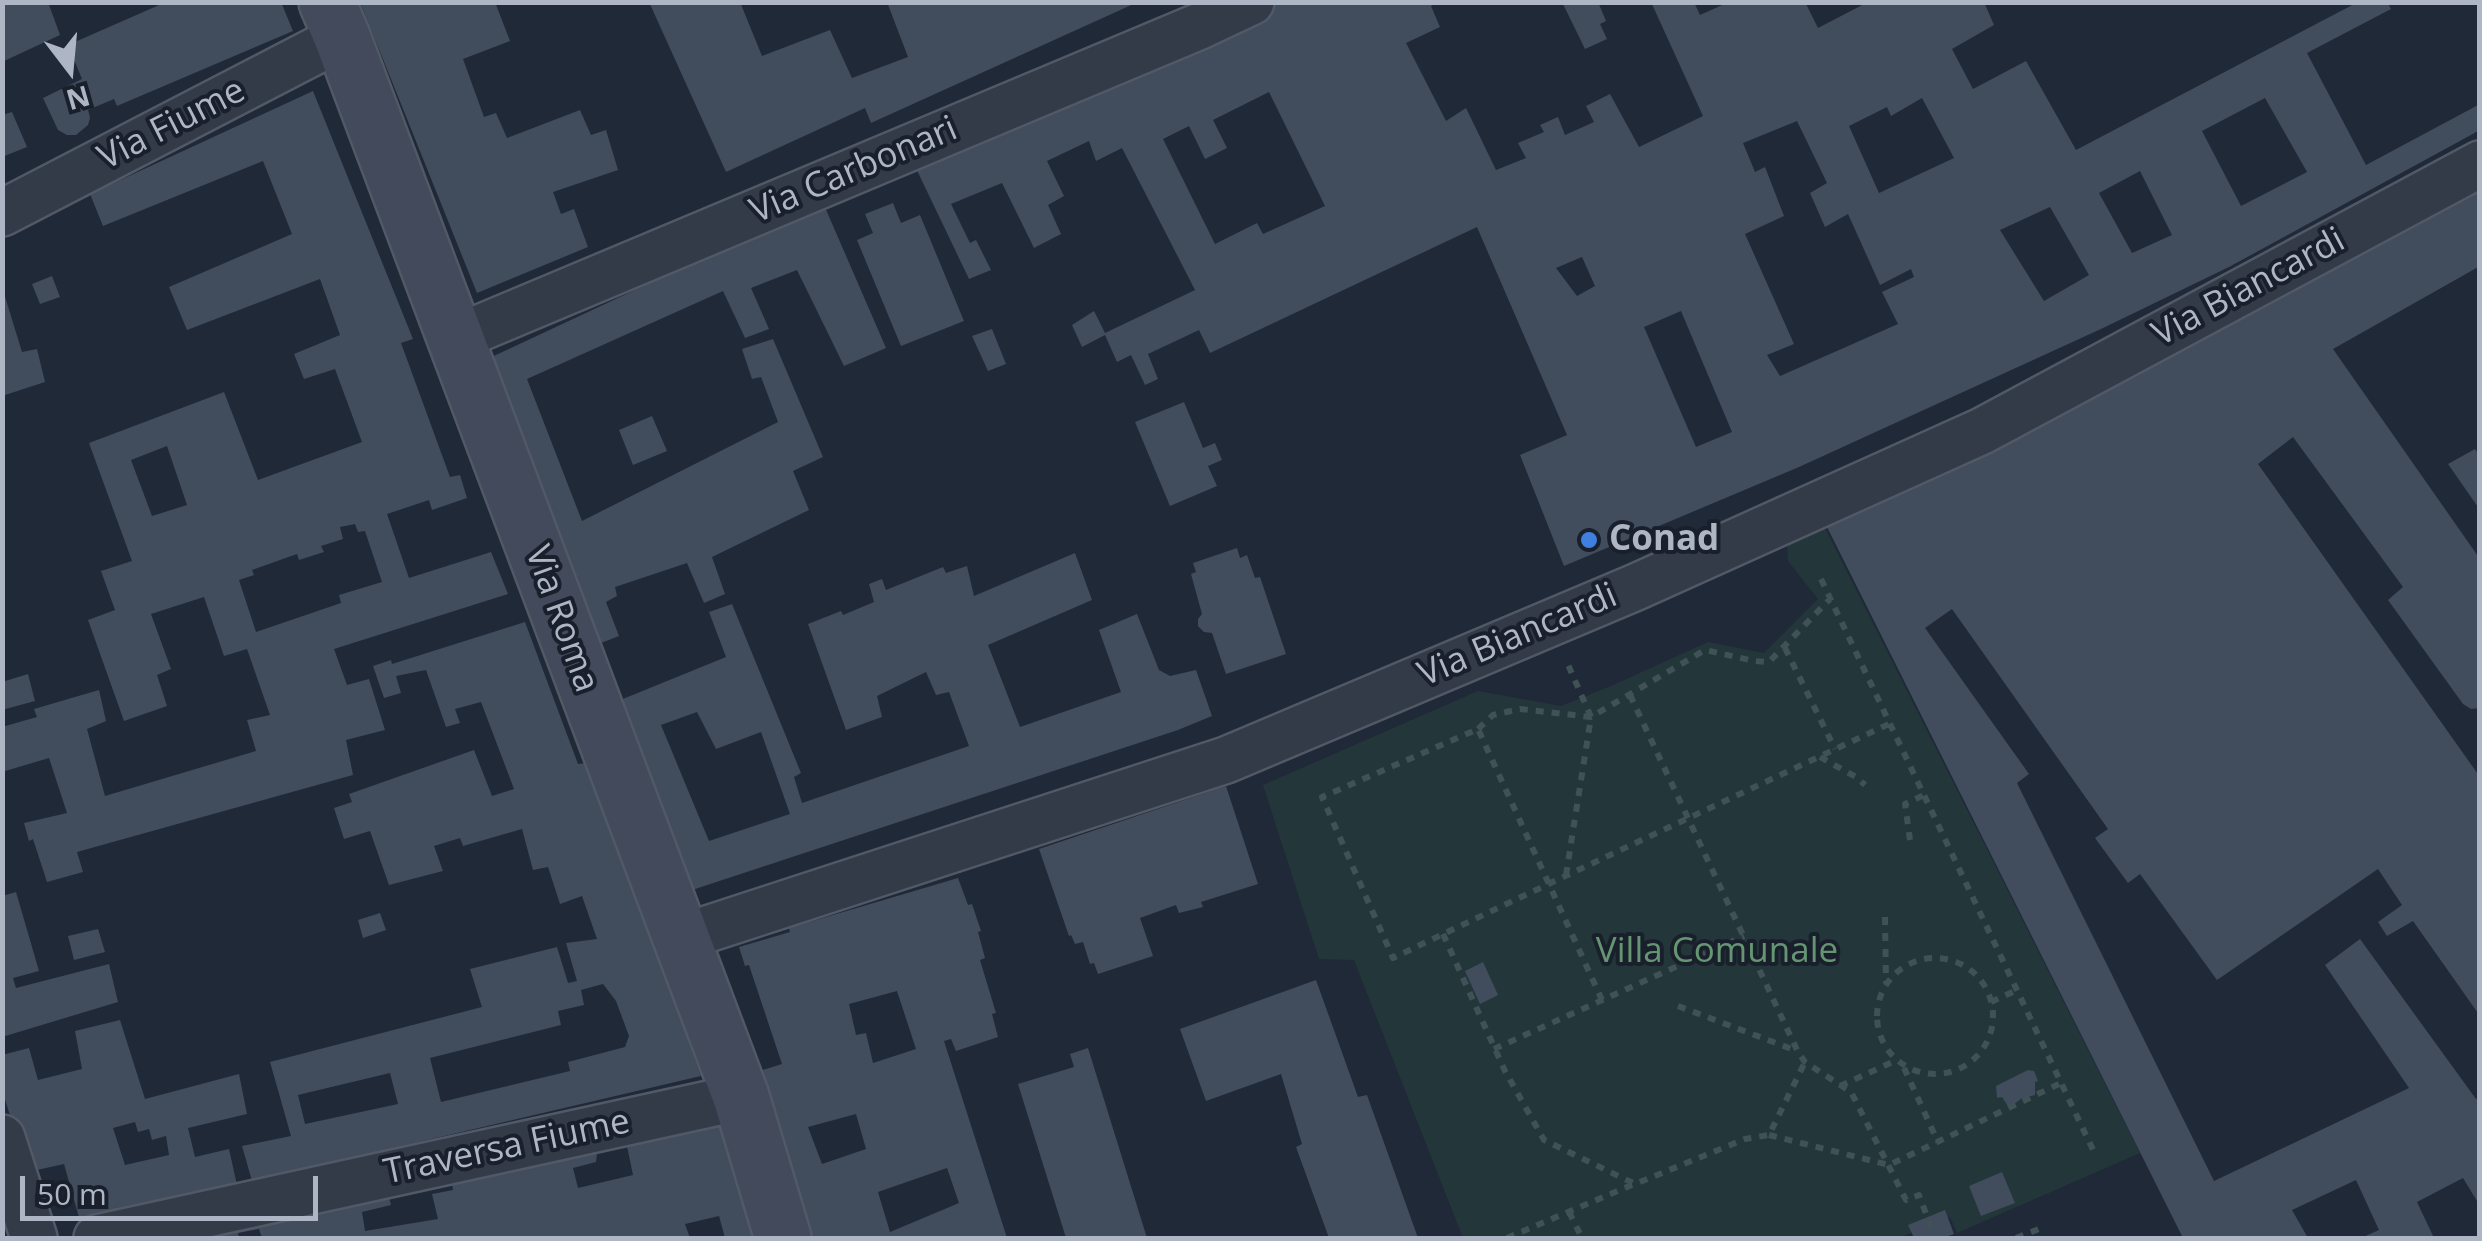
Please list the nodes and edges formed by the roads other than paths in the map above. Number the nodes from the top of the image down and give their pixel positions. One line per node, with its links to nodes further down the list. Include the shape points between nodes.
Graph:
1 (1251, 2): 5 (street, Via Carbonari)
2 (335, 20): 4 (street, Via Fiume); 5 (street, Via Roma)
3 (2480, 164): 6 (street, Via Biancardi, via 1982,431 1636,587 1226,760)
4 (2, 213)
5 (456, 338): 6 (street, Via Roma)
6 (680, 938): 7 (street, Via Roma)
7 (741, 1097): 10 (street, Traversa Fiume); 11 (street, Via Roma)
8 (2, 1138): 9 (street)
9 (34, 1238)
10 (97, 1238)
11 (784, 1238)

